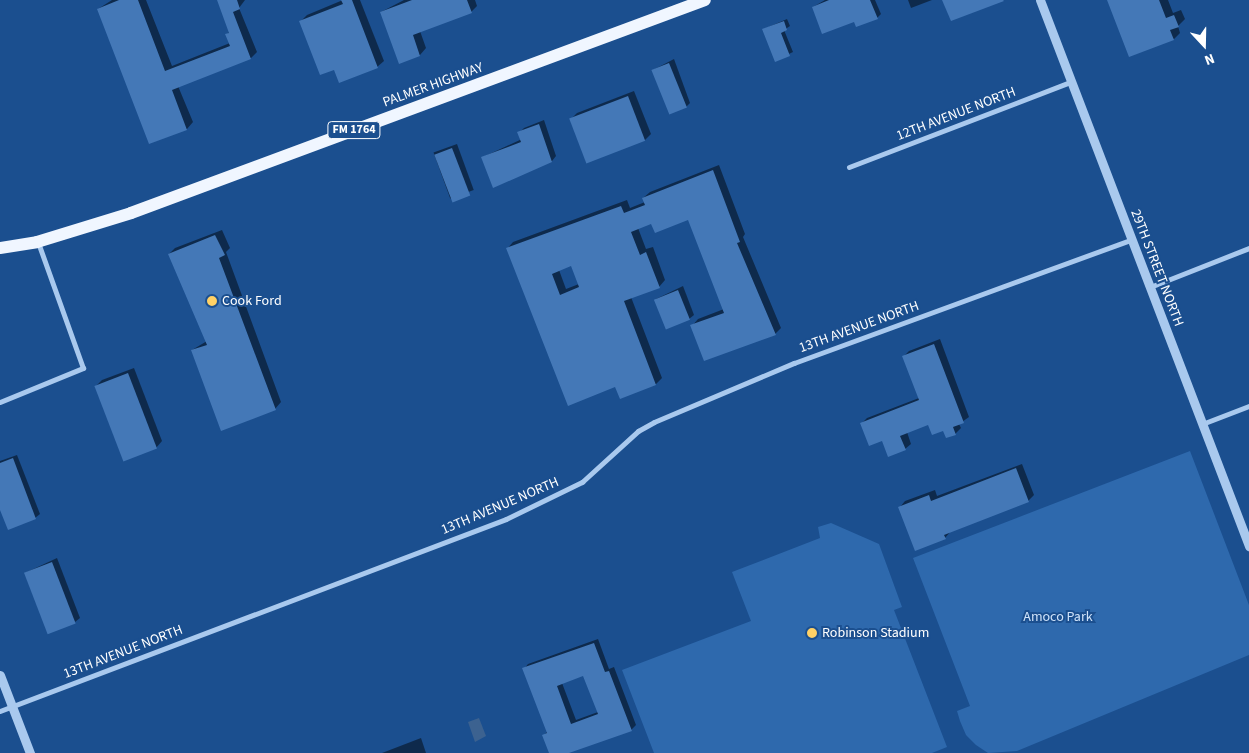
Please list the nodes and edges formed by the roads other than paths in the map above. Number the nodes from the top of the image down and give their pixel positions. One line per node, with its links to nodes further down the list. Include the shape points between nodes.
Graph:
1 (705, 0): 6 (main road, PALMER HIGHWAY / FM 1764, via 140,210)
2 (1040, 0): 3 (street, 29TH STREET NORTH)
3 (1071, 82): 4 (street, 12TH AVENUE NORTH); 5 (street, 29TH STREET NORTH)
4 (848, 167)
5 (1132, 239): 9 (street, 29TH STREET NORTH); 15 (street, 13TH AVENUE NORTH, via 794,363 654,422 638,432 582,482 506,519)
6 (37, 242): 7 (main road, PALMER HIGHWAY / FM 1764); 10 (street, via 83,368)
7 (0, 248)
8 (1249, 248): 9 (street)
9 (1150, 286): 12 (street, 29TH STREET NORTH)
10 (0, 402)
11 (1249, 406): 12 (street)
12 (1202, 424): 13 (street, 29TH STREET NORTH)
13 (1249, 546)
14 (0, 675): 15 (street)
15 (12, 706): 16 (street, 13TH AVENUE NORTH); 17 (street)
16 (0, 711)
17 (30, 753)

